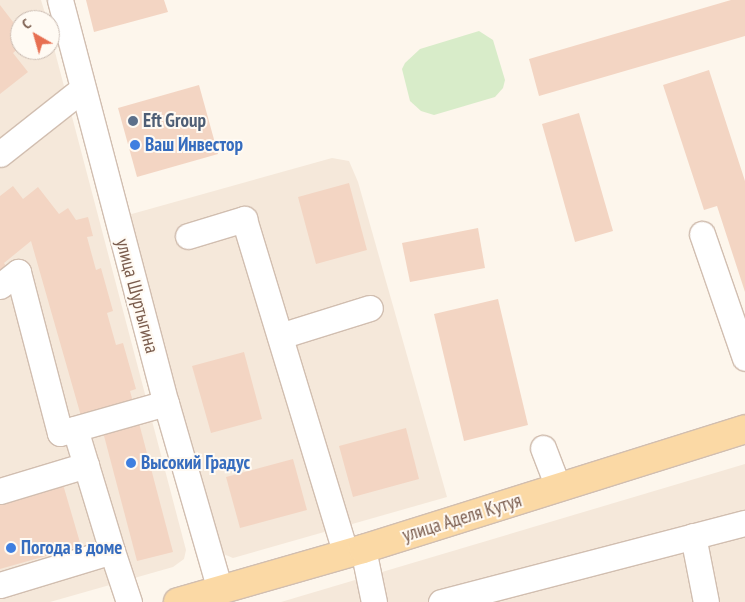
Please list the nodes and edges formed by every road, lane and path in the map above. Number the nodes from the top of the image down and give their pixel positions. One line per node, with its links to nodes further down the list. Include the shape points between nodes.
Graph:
1 (60, 0): 2 (street, улица Шуртыгина)
2 (81, 90): 3 (street); 10 (street, улица Шуртыгина)
3 (0, 154)
4 (702, 234): 9 (street)
5 (188, 236): 8 (street, via 244,219)
6 (0, 286): 11 (street, via 18,272 60,433)
7 (370, 308): 8 (street)
8 (280, 336): 19 (street)
9 (745, 358)
10 (166, 403): 11 (street); 22 (street, улица Шуртыгина)
11 (75, 429): 14 (street)
12 (745, 429): 15 (main road, улица Аделя Кутуя)
13 (544, 448): 15 (street)
14 (86, 465): 16 (street); 20 (street)
15 (558, 487): 19 (main road, улица Аделя Кутуя)
16 (0, 491)
17 (745, 523): 18 (street)
18 (694, 536): 26 (street); 27 (street)
19 (354, 551): 22 (main road, улица Аделя Кутуя); 25 (street)
20 (112, 552): 21 (street); 23 (street)
21 (0, 586)
22 (220, 590): 24 (main road, улица Аделя Кутуя)
23 (129, 602)
24 (178, 602)
25 (374, 602)
26 (441, 602)
27 (706, 602)

